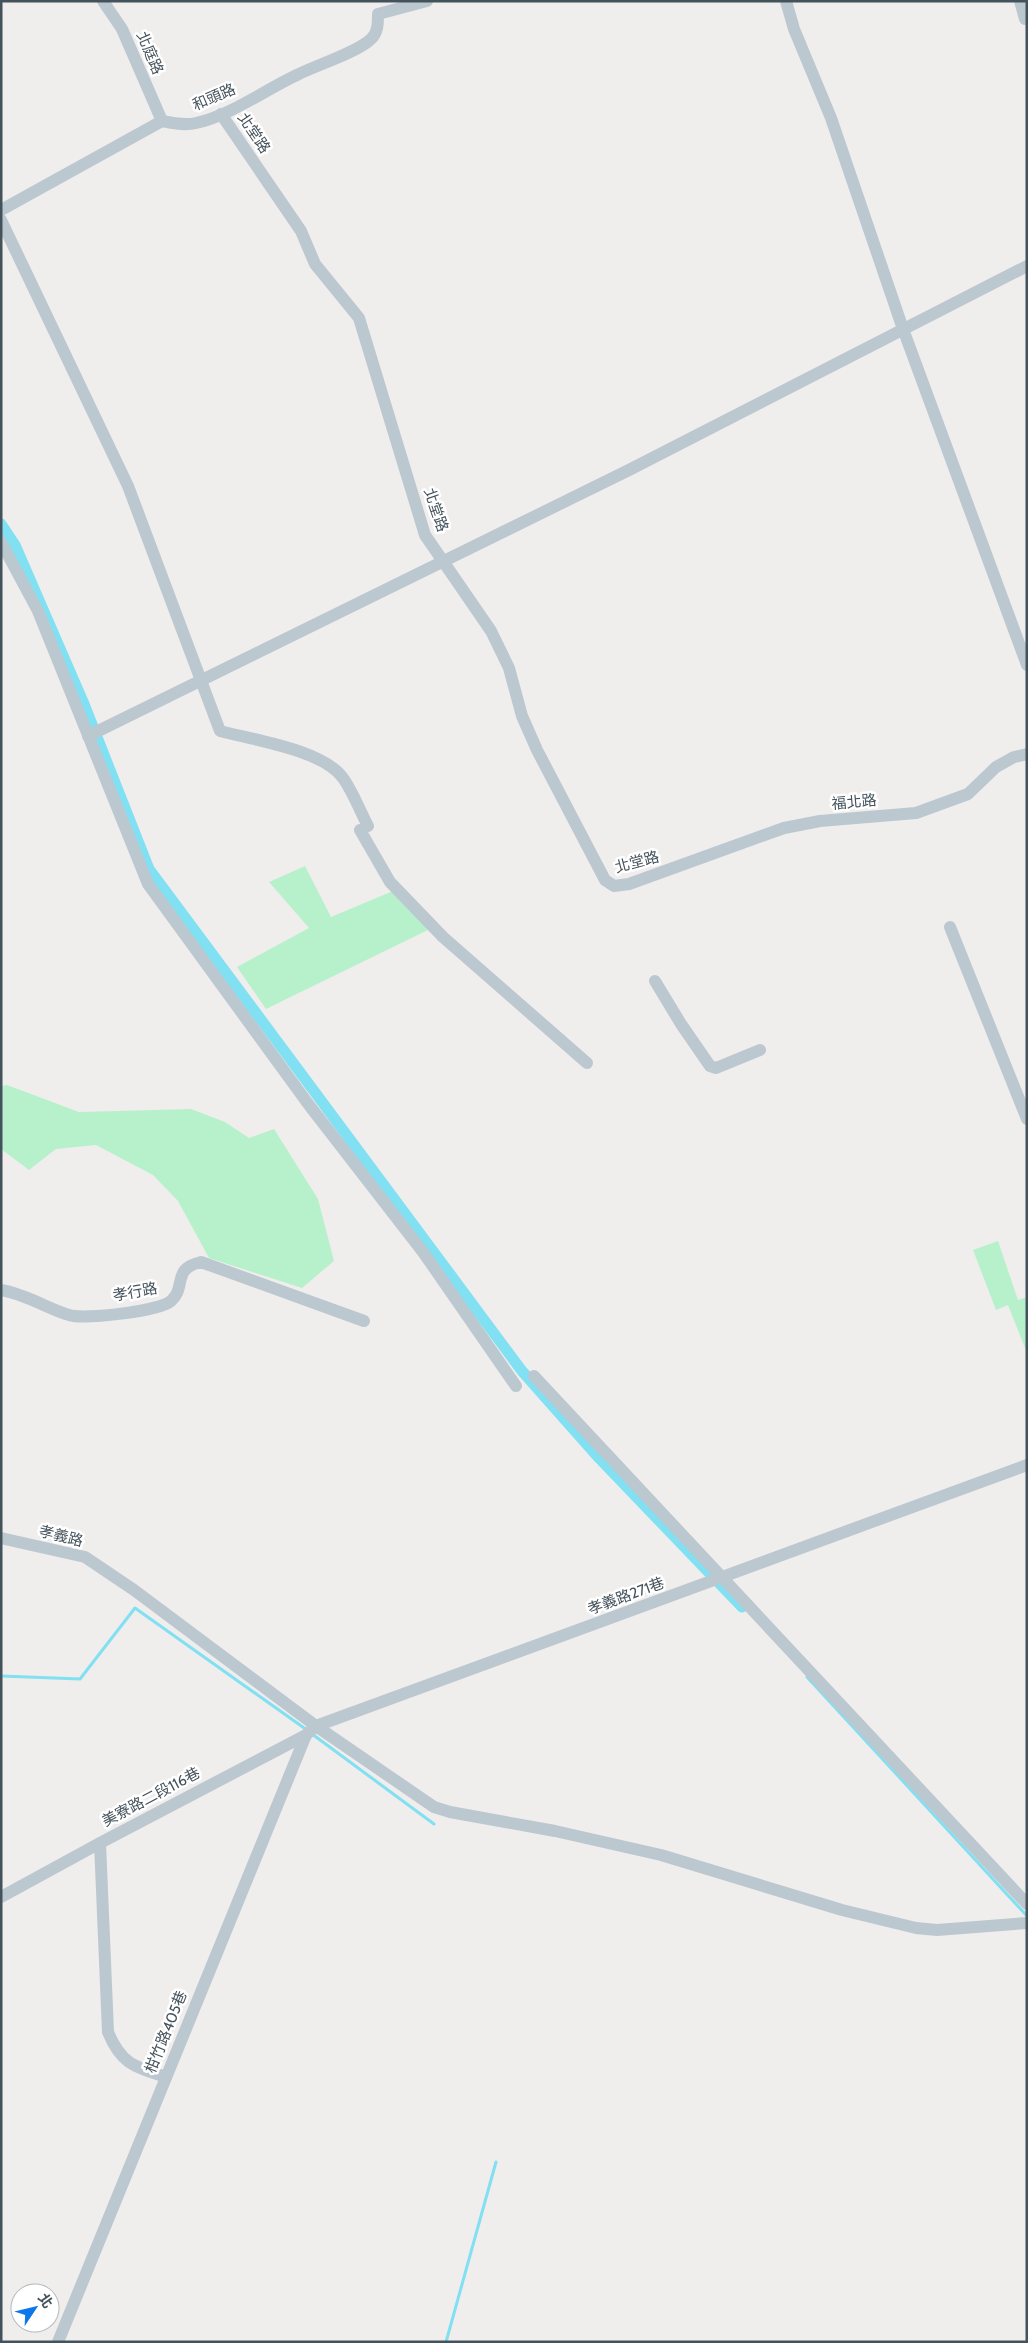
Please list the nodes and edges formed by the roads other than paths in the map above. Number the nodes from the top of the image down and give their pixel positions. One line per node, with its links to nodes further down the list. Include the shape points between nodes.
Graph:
1 (103, 1): 7 (street, 北庭路, via 122,29)
2 (427, 1): 6 (street, 和頭路, via 378,14 378,26 372,39)
3 (786, 1): 11 (street, via 831,118)
4 (1020, 1): 5 (street)
5 (1025, 19)
6 (222, 114): 7 (street, 和頭路, via 196,123); 13 (street, 北堂路, via 301,231 315,264 359,318 425,535)
7 (162, 121): 8 (street)
8 (1, 210)
9 (1, 220): 15 (street, via 128,486)
10 (1027, 266): 11 (street)
11 (903, 329): 13 (street, via 629,470); 14 (street)
12 (1, 542): 16 (street, via 38,611)
13 (443, 560): 15 (street); 18 (street, 北堂路, via 492,632 509,668 522,716 537,750 605,880 614,886 629,884)
14 (1027, 665)
15 (202, 680): 16 (street); 22 (street, via 220,730 314,756 329,764 343,778 390,882 443,937)
16 (88, 736): 27 (street, via 148,884 309,1105 423,1252)
17 (1027, 754): 18 (street, 福北路, via 996,767 968,794 916,813 820,821 784,828)
18 (674, 869)
19 (950, 927): 23 (street)
20 (655, 980): 21 (street, via 710,1066 716,1068)
21 (760, 1050)
22 (586, 1063)
23 (1027, 1119)
24 (1, 1290): 25 (street, 孝行路, via 28,1297 71,1316 158,1307 171,1301 176,1294 184,1270 201,1262)
25 (364, 1321)
26 (534, 1376): 30 (street)
27 (516, 1386)
28 (1027, 1465): 30 (street, 孝義路271巷)
29 (1, 1538): 31 (street, 孝義路, via 85,1557 134,1590)
30 (724, 1577): 31 (street, 孝義路271巷); 34 (street)
31 (311, 1731): 32 (street, 美寮路二段116巷); 35 (street, 孝義路, via 434,1807 450,1812 661,1855 824,1905 916,1928 937,1930); 36 (street, 柑竹路405巷)
32 (100, 1842): 33 (street, 美寮路二段116巷); 36 (street, via 108,2032 122,2058 135,2067)
33 (1, 1897)
34 (1027, 1904)
35 (1027, 1923)
36 (166, 2076): 37 (street, 柑竹路405巷)
37 (58, 2342)

